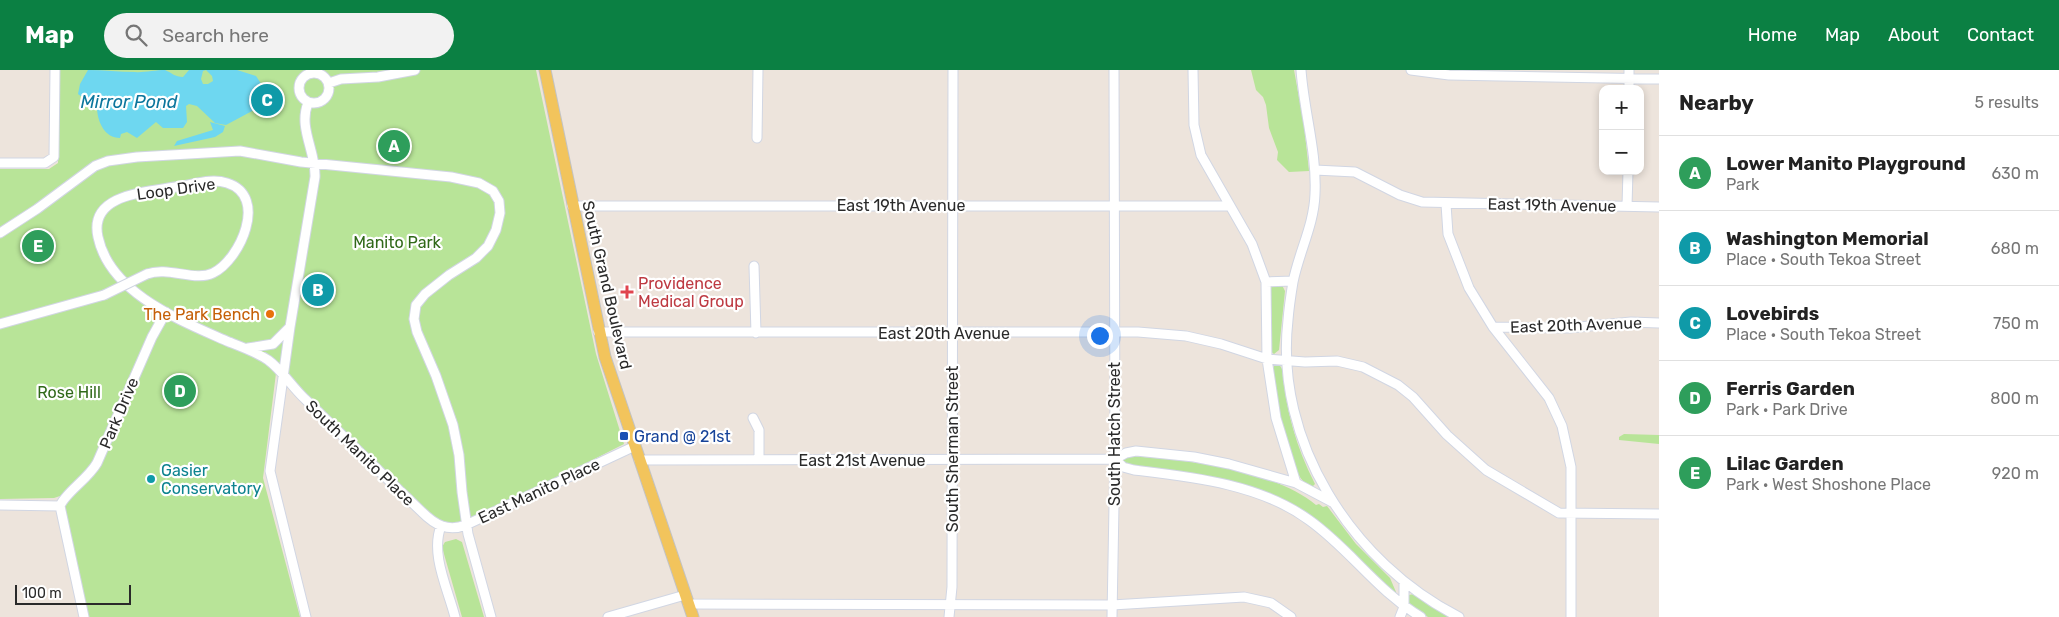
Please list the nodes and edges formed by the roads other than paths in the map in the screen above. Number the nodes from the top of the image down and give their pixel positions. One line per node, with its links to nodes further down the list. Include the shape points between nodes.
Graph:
1 (55, 70): 16 (street, via 55,152 52,160 46,163)
2 (415, 70): 13 (street)
3 (545, 70): 22 (main road, South Grand Boulevard)
4 (758, 70): 15 (street)
5 (953, 70): 20 (street, South Sherman Street)
6 (1114, 70): 23 (street, South Hatch Street)
7 (1193, 70): 24 (street, via 1194,125 1201,154)
8 (1302, 70): 18 (street)
9 (1411, 70): 10 (street)
10 (1449, 73): 11 (street)
11 (1629, 74): 12 (street)
12 (1659, 80)
13 (329, 83): 14 (street, via 325,99 317,104); 14 (street, via 315,73 303,78 299,85 300,94)
14 (308, 103): 17 (street, via 305,126)
15 (757, 138)
16 (0, 163)
17 (314, 163): 27 (street, via 228,150 116,159 90,169); 34 (street); 56 (street, via 463,179 486,187 498,197 498,224 488,246 425,294 416,305 414,314 417,332 442,390 455,436)
18 (1316, 170): 21 (street, East 19th Avenue, via 1355,172 1410,199); 29 (street, via 1313,214)
19 (1628, 175): 25 (street)
20 (953, 204): 22 (street, East 19th Avenue); 23 (street, East 19th Avenue); 37 (street, South Sherman Street)
21 (1446, 204): 25 (street, East 19th Avenue); 35 (street, via 1448,234 1459,267)
22 (572, 206): 36 (main road, South Grand Boulevard)
23 (1114, 206): 24 (street, East 19th Avenue); 38 (street, South Hatch Street)
24 (1229, 206): 30 (street, via 1252,244)
25 (1627, 206): 26 (street, East 19th Avenue)
26 (1659, 207)
27 (0, 233)
28 (754, 266): 39 (street)
29 (1293, 281): 30 (street); 42 (street, via 1286,337)
30 (1266, 282): 41 (street)
31 (166, 312): 33 (street, Loop Drive, bridge, via 122,281 111,269 98,238 100,214 119,198 224,182 239,190 248,207 248,226 239,245 217,270 206,275 164,271 148,274 104,295); 40 (street, Loop Drive); 53 (street, Park Drive, via 97,463)
32 (1659, 322): 35 (street, East 20th Avenue, via 1569,328)
33 (0, 324)
34 (290, 327): 40 (street, Loop Drive, via 269,345); 43 (street)
35 (1493, 327): 54 (street, via 1557,410 1571,467)
36 (598, 332): 39 (street, East 20th Avenue); 45 (main road, South Grand Boulevard)
37 (952, 332): 38 (street, East 20th Avenue); 39 (street, East 20th Avenue); 49 (street, South Sherman Street)
38 (1115, 332): 41 (street, East 20th Avenue, via 1186,336); 46 (street, South Hatch Street)
39 (756, 333)
40 (242, 347): 43 (street, Loop Drive, via 268,360)
41 (1267, 359): 42 (street, East 20th Avenue); 50 (street, via 1276,418)
42 (1287, 361): 51 (street, via 1304,446); 54 (street, East 20th Avenue, via 1345,362 1380,375 1413,397 1447,435 1486,470 1559,512)
43 (283, 376): 57 (street, South Manito Place, via 422,512); 64 (street, via 270,471)
44 (753, 418): 48 (street, via 759,430)
45 (635, 446): 47 (main road, South Grand Boulevard); 56 (street, East Manito Place)
46 (1115, 459): 49 (street, East 21st Avenue); 50 (street, via 1136,451 1169,454 1229,464); 61 (street, South Hatch Street); 62 (street, via 1123,467 1134,470 1200,480 1257,493 1279,502 1309,520)
47 (639, 460): 48 (street, East 21st Avenue); 59 (main road, South Grand Boulevard)
48 (759, 460): 49 (street, East 21st Avenue)
49 (952, 460): 60 (street, South Sherman Street, via 952,587)
50 (1296, 484): 51 (street)
51 (1332, 502): 58 (street, via 1359,537)
52 (0, 505): 53 (street)
53 (60, 506): 63 (street)
54 (1570, 514): 55 (street); 75 (street)
55 (1659, 514)
56 (466, 525): 57 (street, East Manito Place, via 454,528); 66 (street)
57 (441, 526): 65 (street, via 437,551)
58 (1404, 582): 62 (street); 74 (street, via 1437,606)
59 (686, 600): 60 (street); 67 (street); 68 (main road, South Grand Boulevard)
60 (949, 604): 61 (street); 69 (street, South Sherman Street)
61 (1112, 605): 70 (street, South Hatch Street); 71 (street, via 1244,597 1271,603)
62 (1404, 607): 72 (street); 73 (street)
63 (84, 617)
64 (306, 617)
65 (455, 617)
66 (491, 617)
67 (608, 617)
68 (694, 617)
69 (949, 617)
70 (1112, 617)
71 (1291, 617)
72 (1400, 617)
73 (1421, 617)
74 (1459, 617)
75 (1571, 617)

